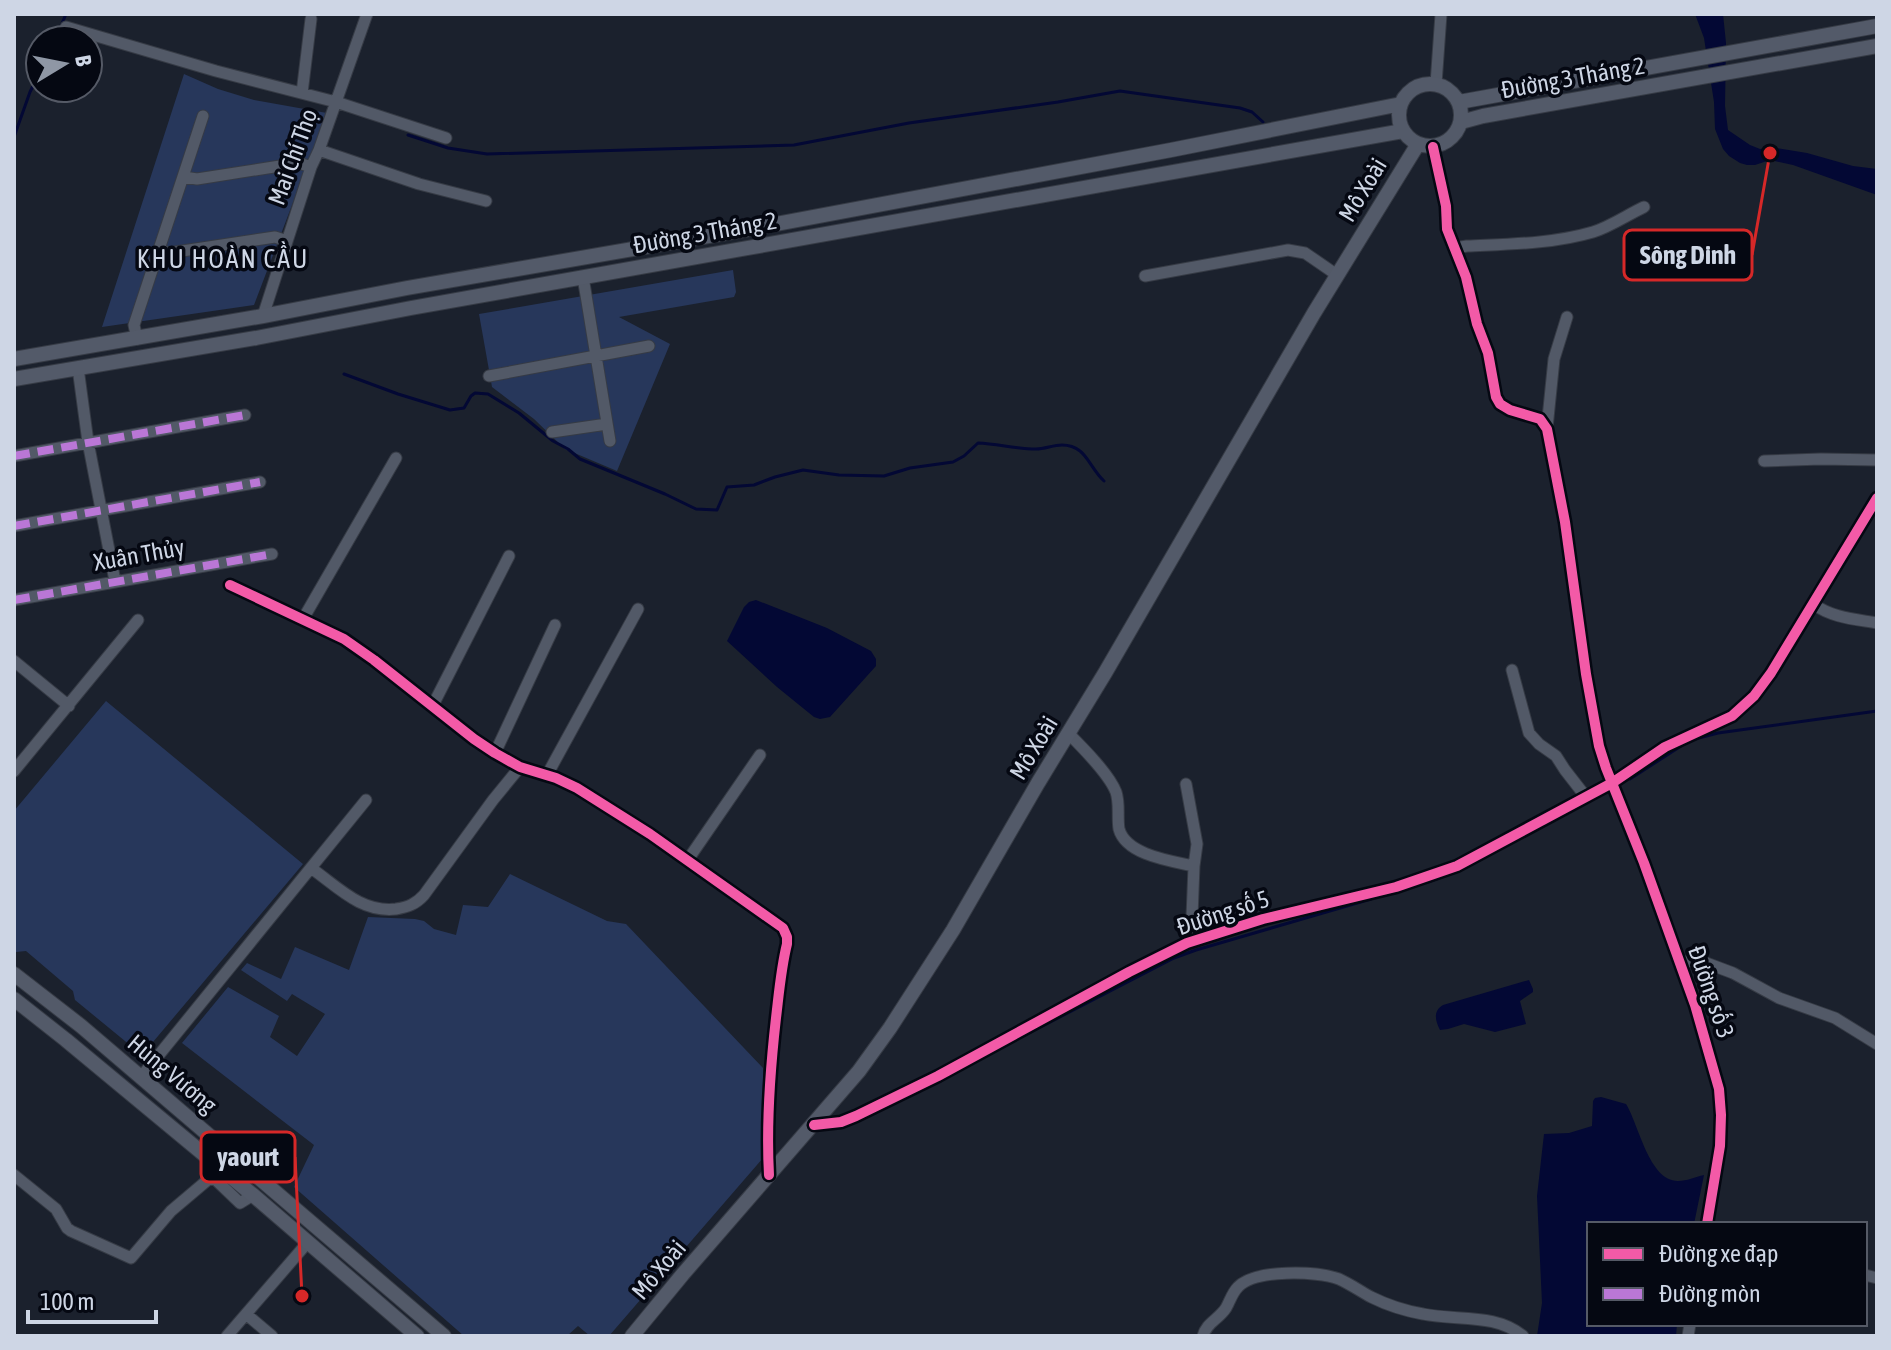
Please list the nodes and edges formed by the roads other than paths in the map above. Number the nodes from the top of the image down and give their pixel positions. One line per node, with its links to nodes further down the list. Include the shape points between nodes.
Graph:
1 (367, 14): 9 (street, Mai Chí Thọ)
2 (1441, 14): 7 (street)
3 (311, 19): 8 (street)
4 (1877, 26): 10 (main road, Đường 3 Tháng 2)
5 (104, 38): 8 (street)
6 (1877, 46): 13 (main road, Đường 3 Tháng 2)
7 (1436, 84): 10 (main road); 11 (main road, via 1414,88)
8 (302, 93): 9 (street)
9 (336, 102): 15 (street); 18 (street, Mai Chí Thọ)
10 (1459, 102): 13 (main road)
11 (1401, 104): 14 (main road); 19 (main road, Đường 3 Tháng 2)
12 (203, 116): 22 (street)
13 (1461, 122): 17 (main road, via 1451,139)
14 (1403, 131): 16 (main road); 21 (main road, Đường 3 Tháng 2)
15 (446, 138)
16 (1418, 144): 17 (main road); 30 (main road, Mô Xoài)
17 (1433, 147): 28 (street)
18 (319, 150): 20 (street, Mai Chí Thọ); 23 (street)
19 (1171, 150): 21 (street); 25 (main road, Đường 3 Tháng 2)
20 (311, 167): 22 (street, via 299,163); 26 (street, Mai Chí Thọ)
21 (1175, 172): 27 (main road, Đường 3 Tháng 2)
22 (184, 177): 29 (street)
23 (486, 201)
24 (1644, 207): 28 (street, via 1574,237)
25 (749, 229): 27 (street); 33 (main road, Đường 3 Tháng 2)
26 (287, 241): 29 (street, via 275,237); 35 (street, Mai Chí Thọ)
27 (751, 247): 32 (main road, Đường 3 Tháng 2)
28 (1455, 248): 46 (street, via 1488,353 1497,401 1540,419)
29 (160, 250): 37 (street, via 134,325)
30 (1337, 275): 31 (street, via 1305,253 1288,250); 73 (main road, Mô Xoài)
31 (1145, 276)
32 (583, 277): 34 (main road, Đường 3 Tháng 2); 39 (street)
33 (407, 288): 34 (street); 35 (main road, Đường 3 Tháng 2)
34 (411, 308): 41 (main road, Đường 3 Tháng 2)
35 (263, 316): 37 (main road, Đường 3 Tháng 2)
36 (1567, 317): 46 (street, Đường số 3, via 1554,359)
37 (137, 339): 40 (main road, Đường 3 Tháng 2)
38 (649, 346): 39 (street)
39 (596, 356): 42 (street); 45 (street)
40 (14, 359)
41 (78, 368): 43 (main road, Đường 3 Tháng 2); 49 (street)
42 (489, 376)
43 (14, 379)
44 (245, 415): 49 (street)
45 (607, 424): 47 (street); 48 (street)
46 (1547, 429): 80 (street, Đường số 3, via 1591,706)
47 (552, 432)
48 (610, 441)
49 (88, 442): 50 (street); 56 (street)
50 (14, 456)
51 (396, 458): 65 (street)
52 (1877, 460): 53 (street)
53 (1764, 461)
54 (260, 482): 56 (street)
55 (1877, 498): 63 (street, Đường số 5)
56 (102, 511): 57 (street); 60 (street)
57 (14, 526)
58 (272, 554): 60 (street, Xuân Thủy)
59 (509, 556): 72 (street)
60 (115, 581): 62 (street, Xuân Thủy)
61 (230, 585): 65 (street)
62 (14, 600)
63 (1813, 604): 67 (street, via 1839,617); 80 (street, Đường số 5, via 1747,703 1723,721 1656,752)
64 (638, 609): 79 (street)
65 (303, 619): 72 (street, via 359,648)
66 (138, 620): 71 (street)
67 (1877, 623)
68 (555, 625): 74 (street)
69 (14, 661): 71 (street)
70 (1512, 670): 82 (street, via 1529,733 1556,756)
71 (69, 706): 76 (street)
72 (432, 707): 74 (street)
73 (1069, 734): 85 (street, via 1115,790 1124,841 1147,854); 94 (main road, Mô Xoài, via 898,1017)
74 (495, 753): 77 (street)
75 (760, 755): 84 (street)
76 (18, 757): 78 (street)
77 (520, 767): 79 (street); 86 (street, via 412,906 369,907)
78 (14, 771)
79 (547, 775): 84 (street, via 577,788)
80 (1612, 783): 82 (street, Đường số 5); 88 (street, Đường số 3)
81 (1186, 784): 85 (street, via 1197,844)
82 (1586, 797): 87 (street, Đường số 5, via 1447,870)
83 (366, 800): 86 (street)
84 (687, 861): 96 (street, via 783,928 787,937 770,1075)
85 (1194, 866): 87 (street)
86 (311, 868): 92 (street)
87 (1191, 942): 94 (street, Đường số 5, via 856,1116)
88 (1680, 962): 91 (street, via 1701,961 1733,973 1779,998 1835,1018); 98 (street, Đường số 3, via 1721,1104 1718,1166)
89 (14, 974): 92 (main road, Hùng Vương)
90 (14, 999): 93 (main road, Hùng Vương)
91 (1877, 1044)
92 (141, 1077): 93 (main road); 104 (main road, Hùng Vương)
93 (129, 1092): 97 (main road, Hùng Vương)
94 (814, 1125): 96 (main road, Mô Xoài)
95 (14, 1175): 97 (street, via 56,1209 71,1231 131,1258 171,1211 210,1178 240,1203)
96 (769, 1175): 105 (main road, Mô Xoài)
97 (253, 1195): 99 (main road, Hùng Vương)
98 (1707, 1222)
99 (308, 1242): 100 (street); 101 (main road, Hùng Vương)
100 (246, 1314): 102 (street); 103 (street)
101 (410, 1334)
102 (227, 1336)
103 (272, 1336)
104 (444, 1336)
105 (632, 1336)
106 (1203, 1336): 107 (street, via 1239,1285 1288,1274 1337,1279 1400,1308 1497,1323)
107 (1523, 1336)

